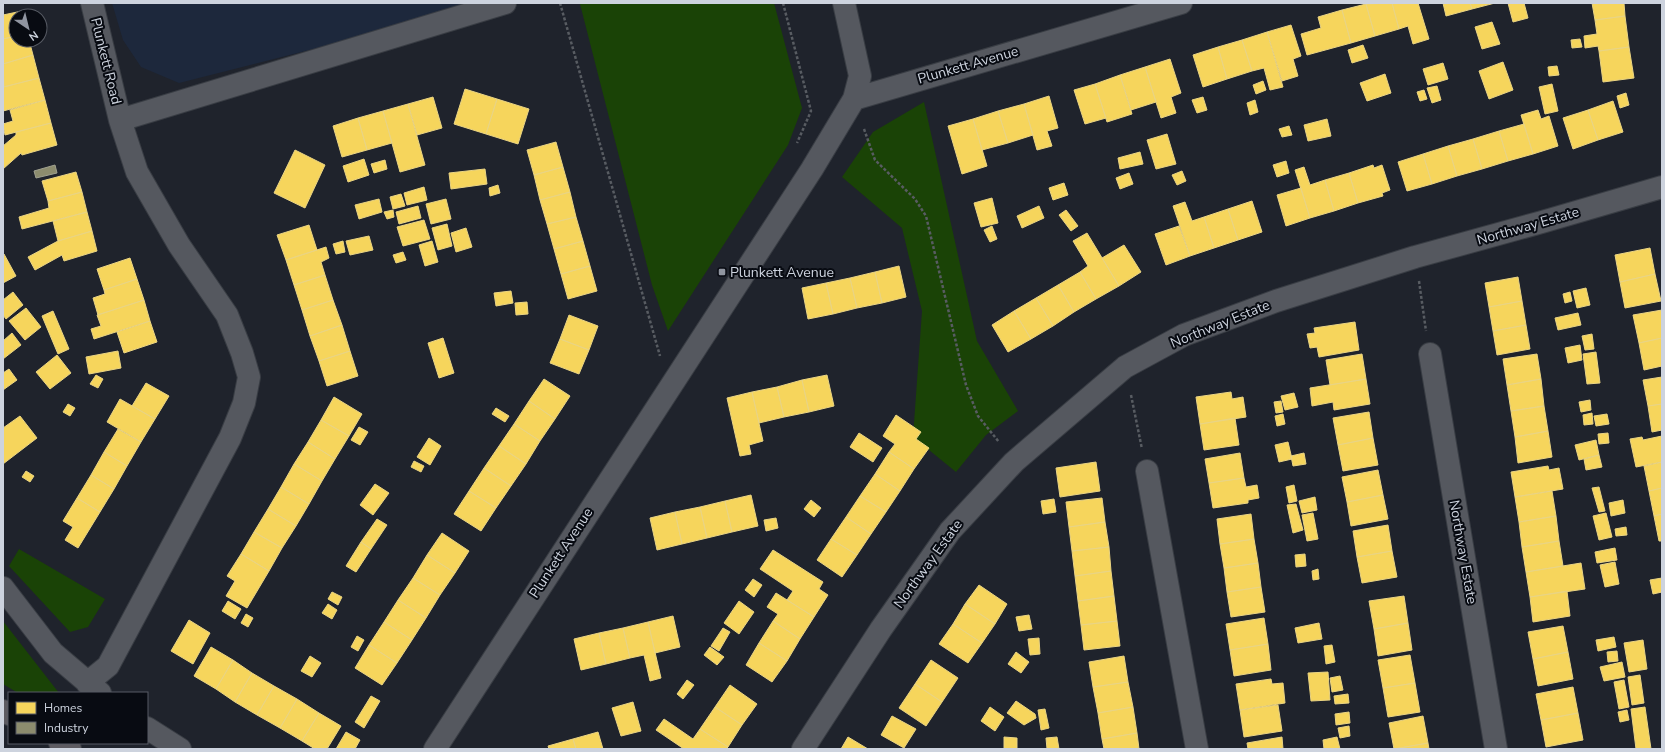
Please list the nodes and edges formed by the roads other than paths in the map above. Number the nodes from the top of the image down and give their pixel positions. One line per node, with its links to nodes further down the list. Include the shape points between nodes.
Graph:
1 (92, 3): 6 (street, Plunkett Road)
2 (505, 3): 6 (street)
3 (844, 3): 5 (street, via 860,76)
4 (1181, 3): 5 (street, Plunkett Avenue)
5 (854, 99): 14 (street, Plunkett Avenue, via 812,169)
6 (120, 120): 11 (street, Plunkett Road, via 137,172 179,245 227,315 249,377 244,402 230,438)
7 (1662, 187): 15 (street, Northway Estate, via 1415,256 1276,301 1184,335 1125,367 1014,462 950,531 881,629)
8 (1430, 354): 17 (street, Northway Estate)
9 (1147, 471): 16 (street)
10 (3, 588): 11 (street, via 53,653)
11 (94, 688)
12 (148, 729): 13 (street)
13 (180, 749)
14 (435, 749)
15 (803, 749)
16 (1197, 749)
17 (1496, 749)

